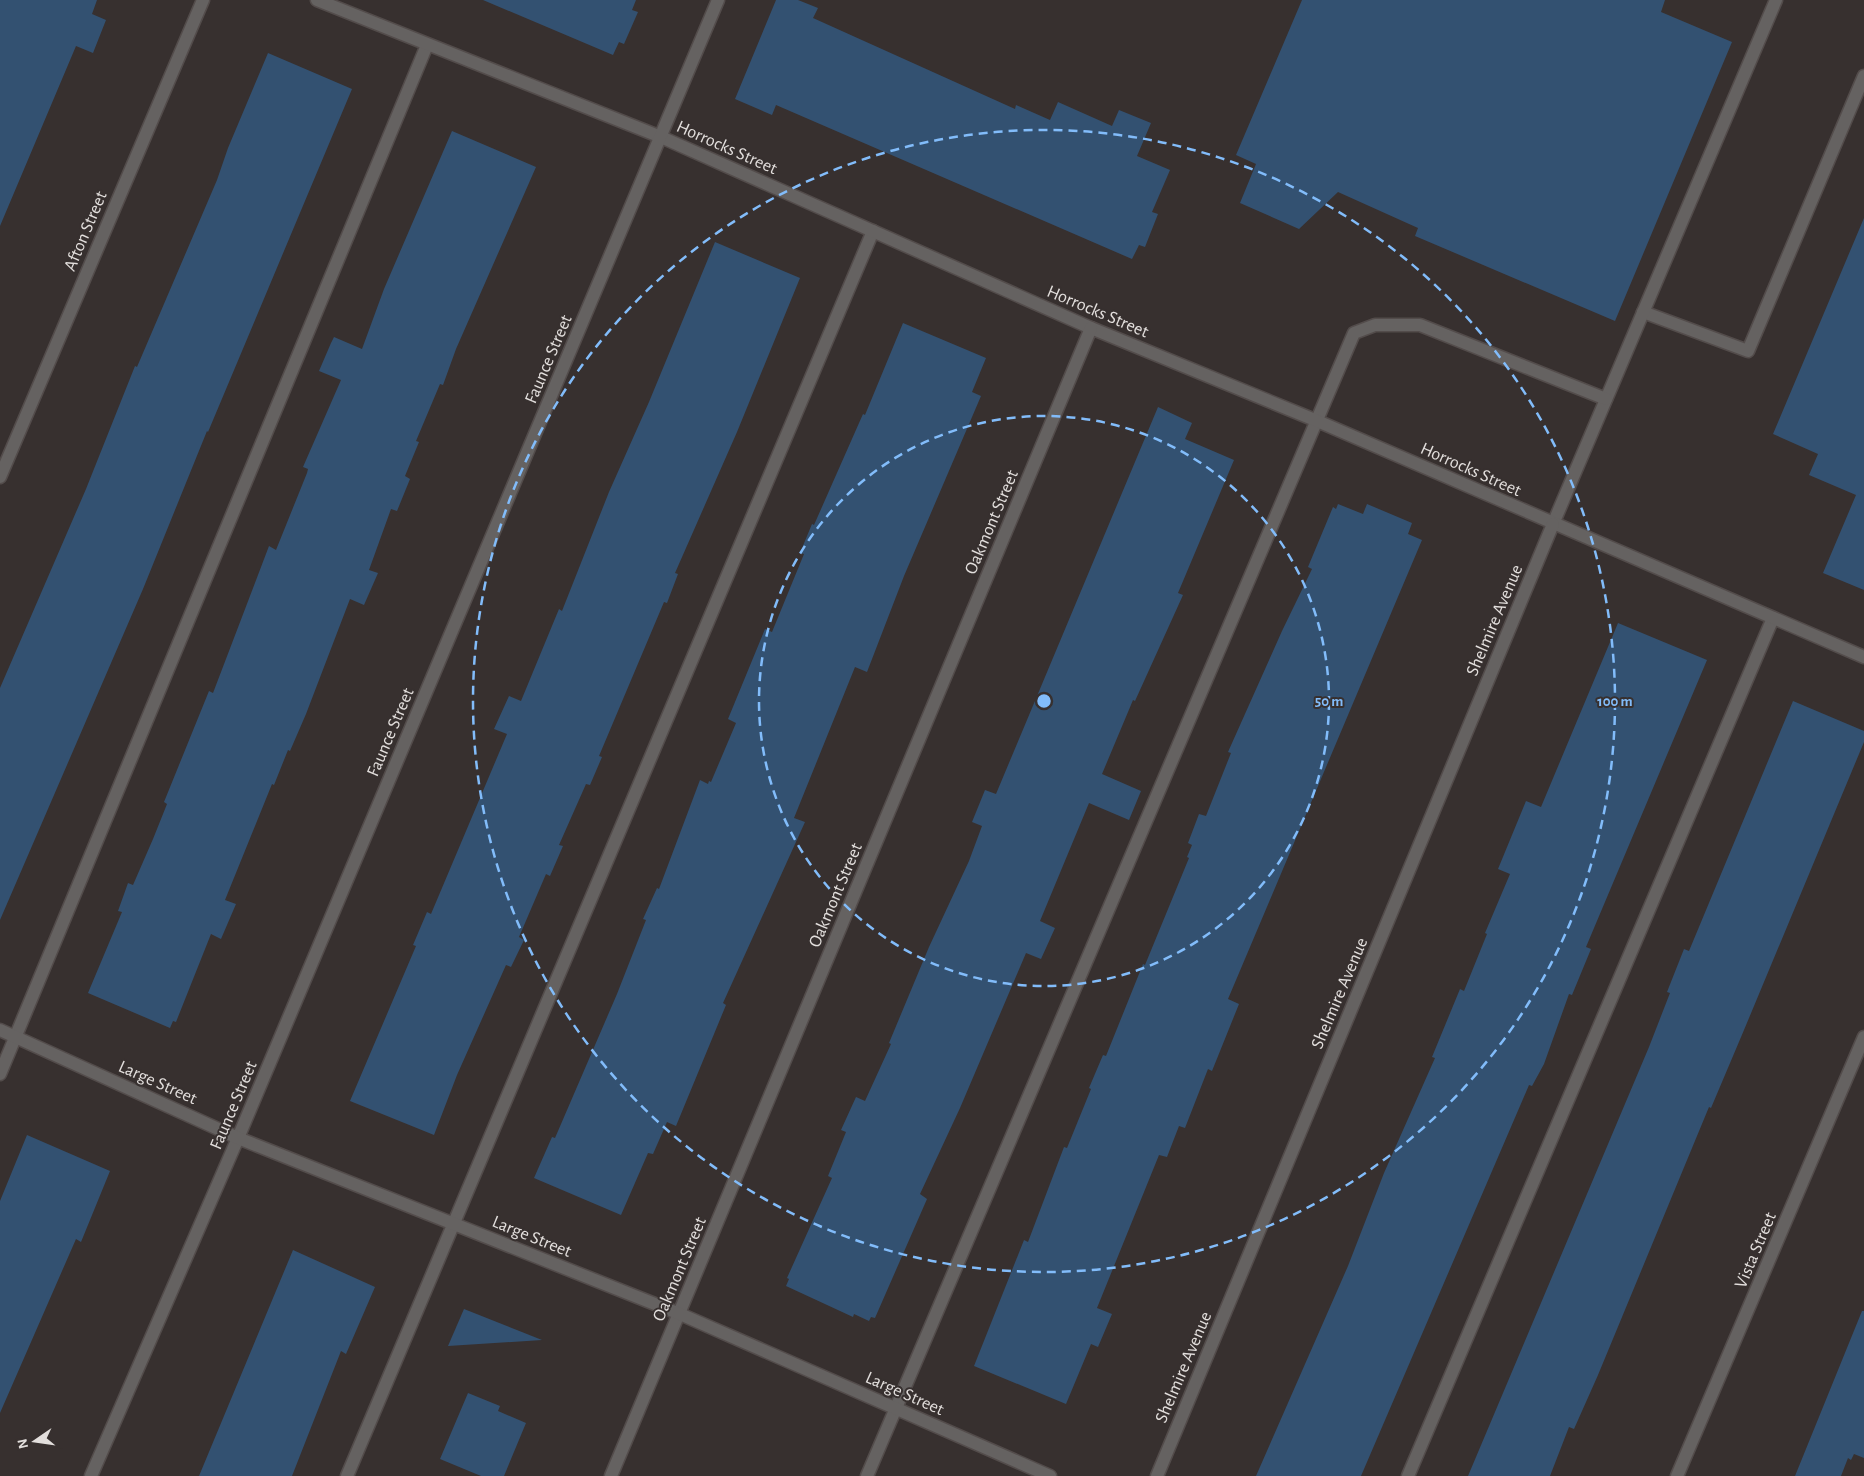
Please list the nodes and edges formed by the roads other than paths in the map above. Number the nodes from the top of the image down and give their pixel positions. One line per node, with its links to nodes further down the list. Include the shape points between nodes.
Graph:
1 (202, 0): 13 (street, Afton Street)
2 (316, 0): 5 (street, Horrocks Street)
3 (718, 0): 7 (street, Faunce Street)
4 (1776, 0): 9 (street, Shelmire Avenue)
5 (427, 45): 7 (street, Horrocks Street); 18 (street)
6 (1864, 76): 9 (street, via 1748,352)
7 (661, 137): 8 (street, Horrocks Street); 21 (street, Faunce Street)
8 (873, 230): 10 (street, Horrocks Street); 22 (street)
9 (1643, 312): 11 (street, Shelmire Avenue)
10 (1091, 328): 12 (street, Horrocks Street); 23 (street, Oakmont Street)
11 (1606, 399): 12 (street, via 1420,325 1375,325 1354,333); 14 (street, Shelmire Avenue)
12 (1315, 420): 14 (street, Horrocks Street); 24 (street)
13 (0, 477)
14 (1553, 524): 15 (street, Horrocks Street); 30 (street, Shelmire Avenue)
15 (1773, 618): 16 (street, Horrocks Street); 31 (street)
16 (1864, 657)
17 (0, 1030): 18 (street, Large Street)
18 (16, 1037): 20 (street); 21 (street, Large Street)
19 (1864, 1037): 32 (street, Vista Street)
20 (0, 1074)
21 (238, 1138): 22 (street, Large Street); 25 (street, Faunce Street)
22 (455, 1224): 23 (street, Large Street); 26 (street)
23 (680, 1314): 24 (street, Large Street); 27 (street, Oakmont Street)
24 (896, 1408): 28 (street); 29 (street, Large Street)
25 (91, 1476)
26 (347, 1476)
27 (611, 1476)
28 (867, 1476)
29 (1050, 1476)
30 (1157, 1476)
31 (1408, 1476)
32 (1678, 1476)

